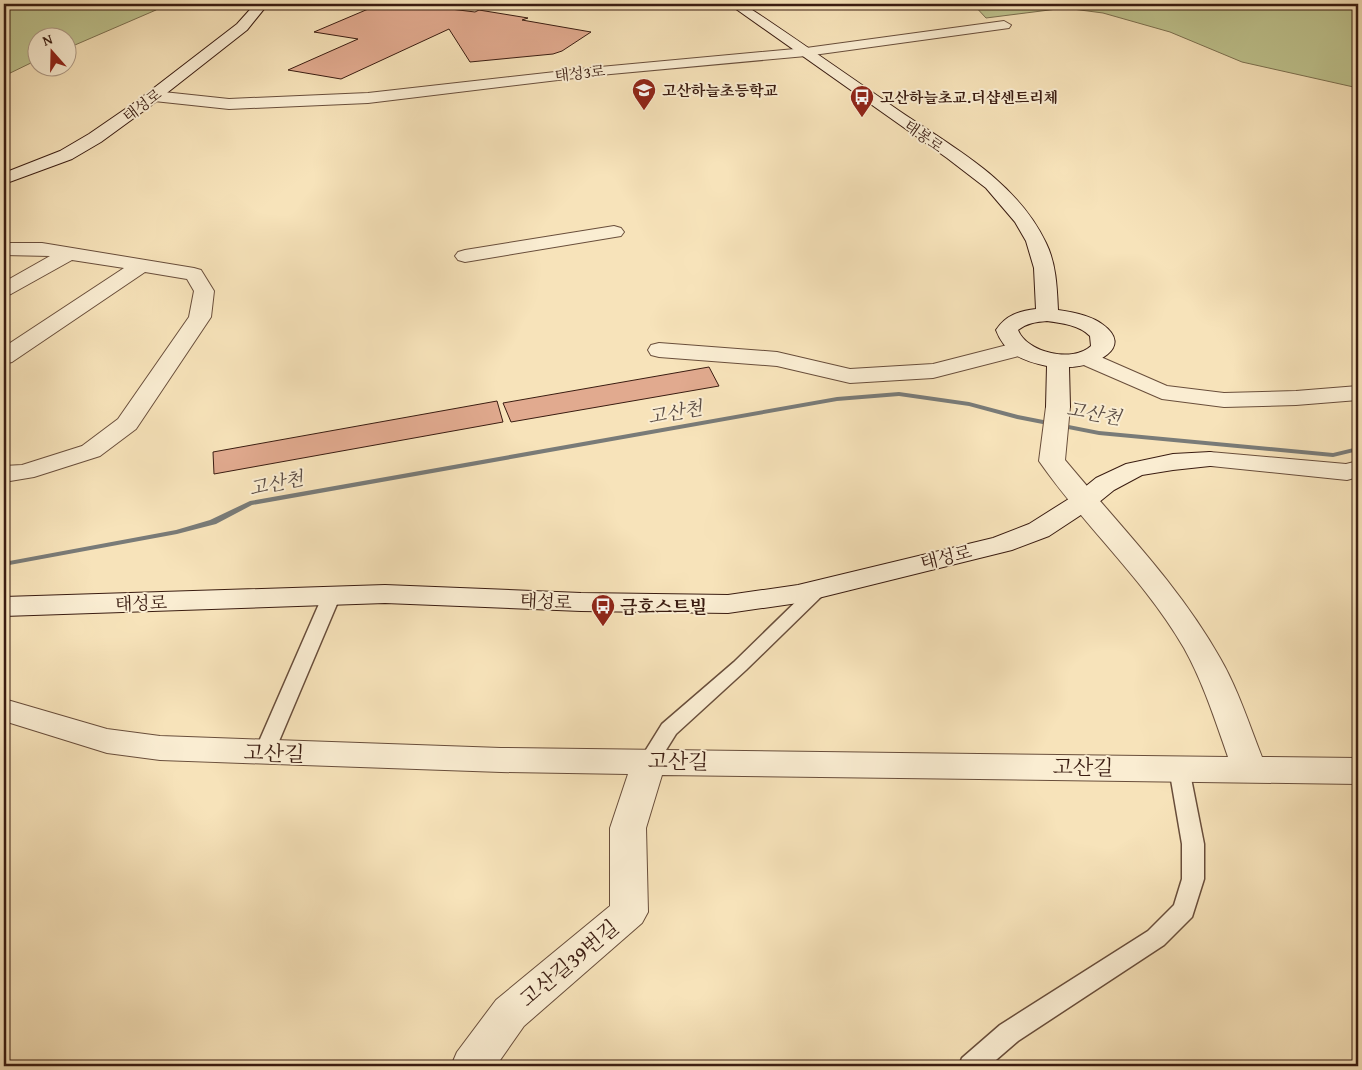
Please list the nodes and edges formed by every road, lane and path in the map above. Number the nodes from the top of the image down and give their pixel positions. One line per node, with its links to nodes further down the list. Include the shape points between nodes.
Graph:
1 (262, 4): 5 (street, 태성로, via 242,27)
2 (735, 4): 4 (street, 태봉로)
3 (1004, 25): 4 (street, 태성3로)
4 (806, 52): 5 (street, 태성3로, via 600,70 368,98 295,103 229,104); 13 (street, 태봉로, via 969,167 1009,203 1025,222 1044,262)
5 (154, 96): 6 (street, 태성로, via 66,155)
6 (4, 179)
7 (614, 232): 10 (street)
8 (4, 249): 9 (street, via 42,249)
9 (68, 254): 11 (street); 12 (street)
10 (465, 256)
11 (141, 266): 16 (street); 21 (street, via 194,274 204,291 200,317 127,424 91,452 25,472)
12 (4, 290)
13 (1047, 315): 14 (street, via 1027,317 1011,324 1007,330 1008,338); 17 (street, via 1077,320 1099,332 1103,347)
14 (1019, 349): 15 (street, via 933,371 850,376 778,359); 18 (street, via 1041,358)
15 (659, 350)
16 (4, 357)
17 (1087, 358): 18 (street); 19 (street, via 1162,392 1224,400)
18 (1058, 360): 22 (street, via 1058,407 1052,461)
19 (1358, 393)
20 (1358, 469): 22 (street, 태성로, via 1347,472 1210,460 1173,462 1135,469 1106,484)
21 (4, 474)
22 (1084, 501): 23 (street, 태성로, via 1039,530 1002,544); 30 (street, via 1198,646 1217,683)
23 (820, 588): 24 (street, 태성로, via 728,604 385,594); 28 (lane, via 669,729)
24 (331, 597): 25 (street, 태성로); 27 (lane)
25 (4, 607)
26 (4, 710): 27 (street, 고산길, via 106,741 160,748)
27 (264, 753): 28 (street, 고산길)
28 (649, 761): 29 (street, 고산길); 32 (street, 고산길39번길, via 628,828 629,912 510,1013)
29 (1179, 768): 30 (street, 고산길); 33 (lane, via 1193,844 1193,879 1184,910 1156,938 1009,1033)
30 (1249, 769): 31 (street, 고산길)
31 (1358, 771)
32 (472, 1066)
33 (971, 1066)

